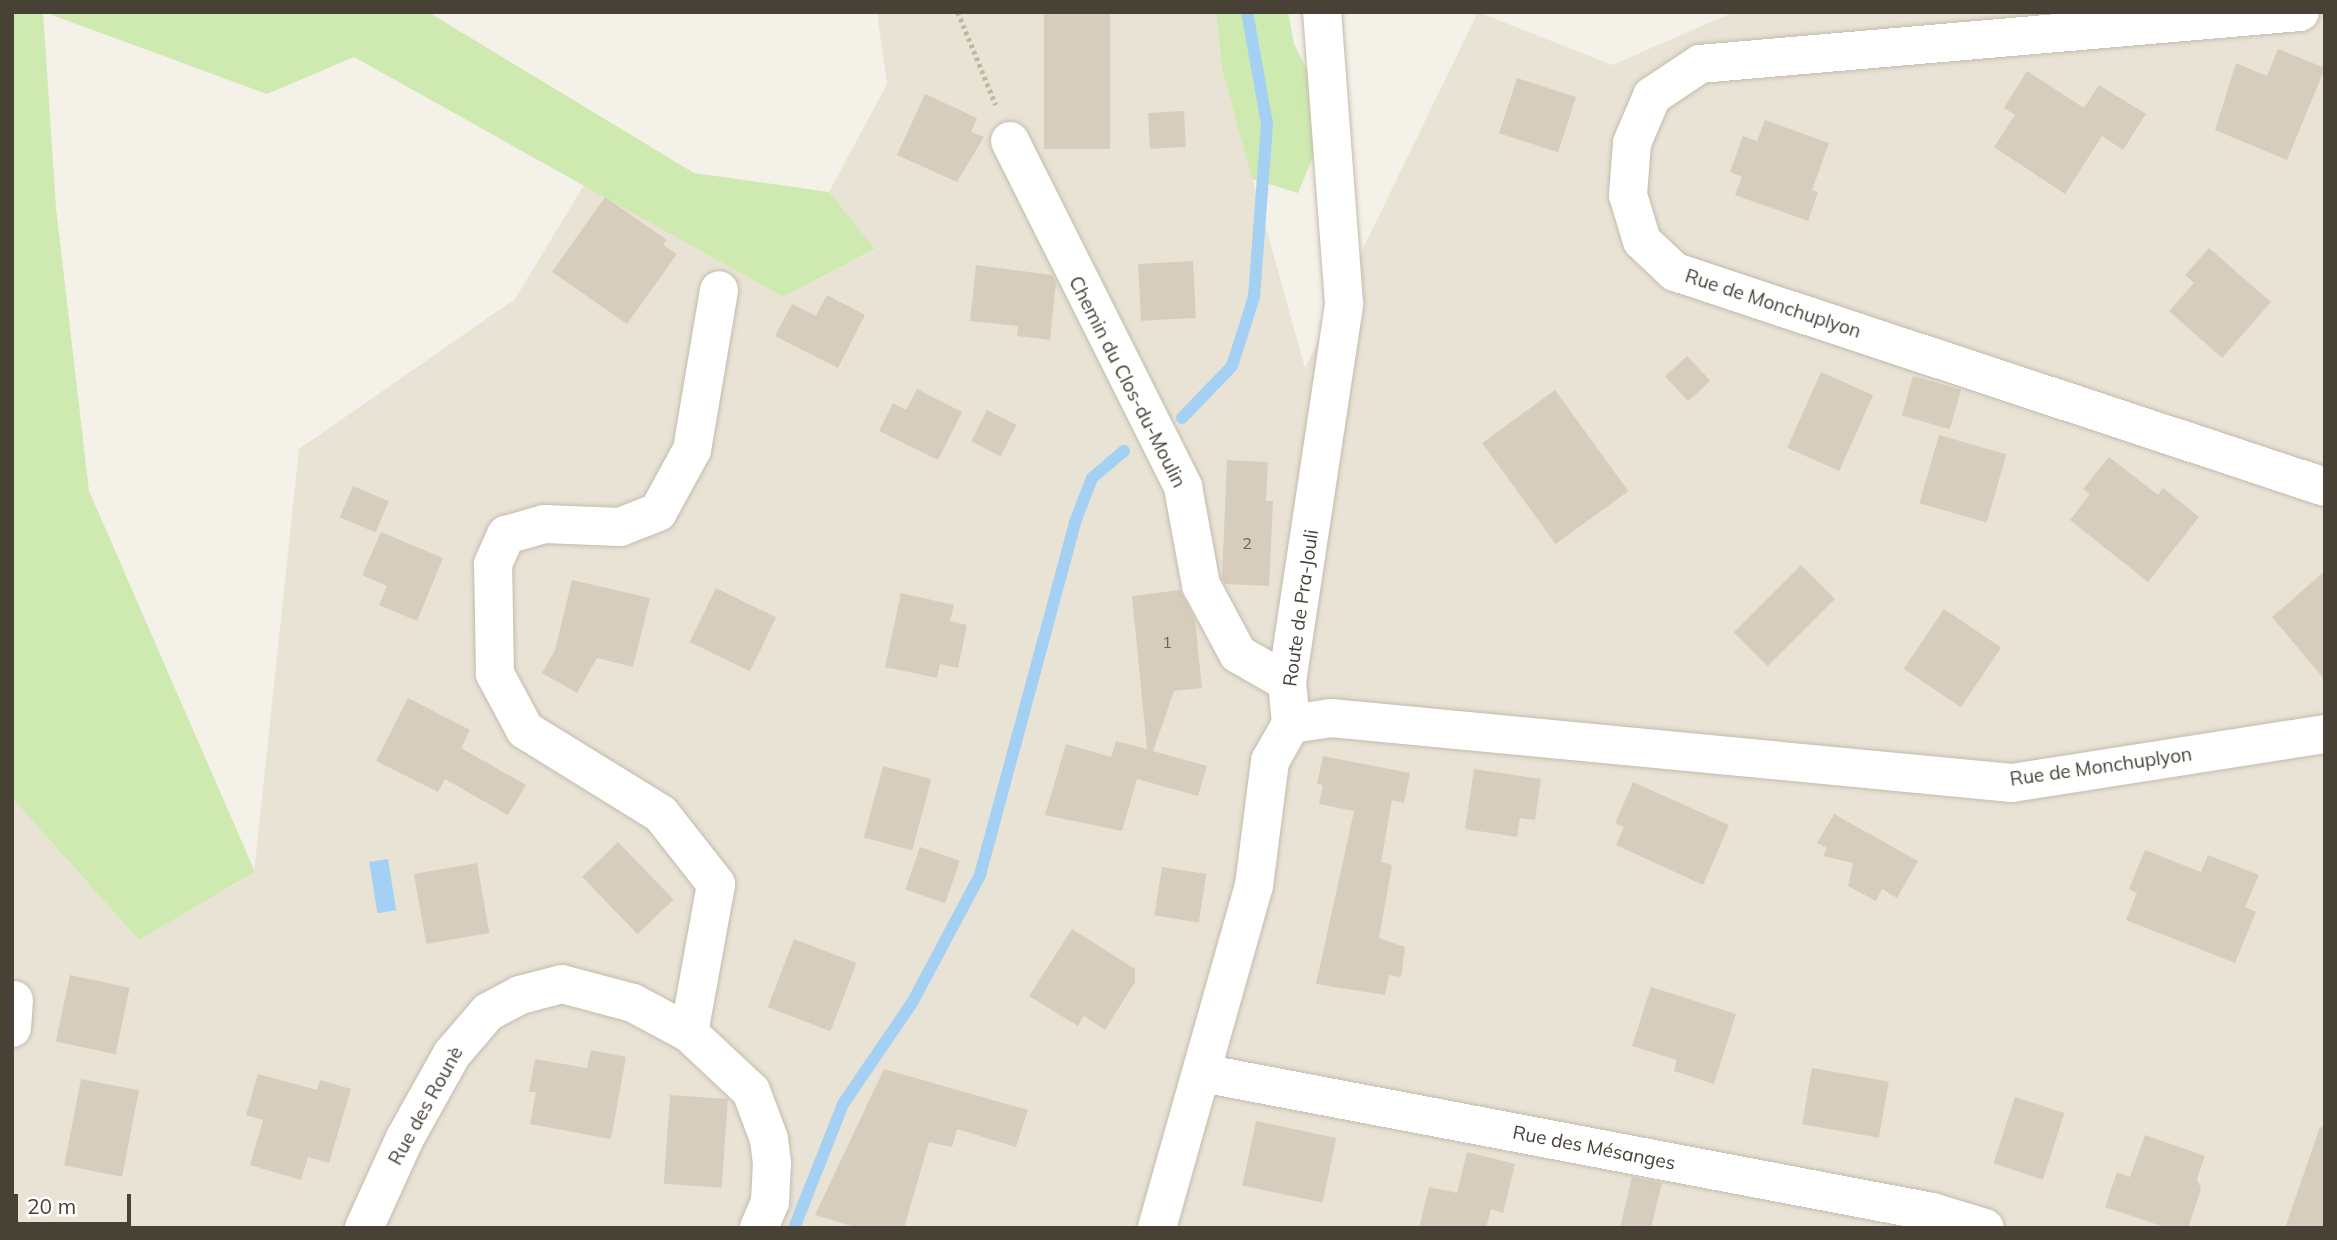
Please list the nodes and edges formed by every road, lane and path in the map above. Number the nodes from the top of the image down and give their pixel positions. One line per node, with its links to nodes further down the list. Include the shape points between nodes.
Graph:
1 (958, 12): 4 (path)
2 (1322, 12): 7 (street, Route de Pra-Jouli, via 1344,303)
3 (2300, 12): 6 (street, Rue de Monchuplyon, via 1700,64 1652,96 1632,143 1628,195 1643,241 1675,272)
4 (1010, 141): 7 (street, Chemin du Clos-du-Moulin, via 1183,487 1201,584 1238,654)
5 (719, 290): 10 (street, via 692,450 659,512 620,527 544,524 506,535 493,564 495,674 525,730 662,814 716,884)
6 (2325, 487)
7 (1287, 682): 8 (street, Route de Pra-Jouli)
8 (1291, 724): 9 (street, Rue de Monchuplyon, via 1331,718 2012,783); 11 (street, via 1270,761 1254,886)
9 (2325, 734)
10 (689, 1033): 12 (street, Rue des Rounè, via 633,1003 562,984 520,995 488,1012 452,1054 405,1139); 13 (street, Rue des Rounè, via 751,1090 765,1127 772,1163 770,1202)
11 (1202, 1073): 14 (street); 15 (street, Rue des Mésanges, via 1932,1212)
12 (364, 1228)
13 (760, 1228)
14 (1157, 1228)
15 (1985, 1228)

